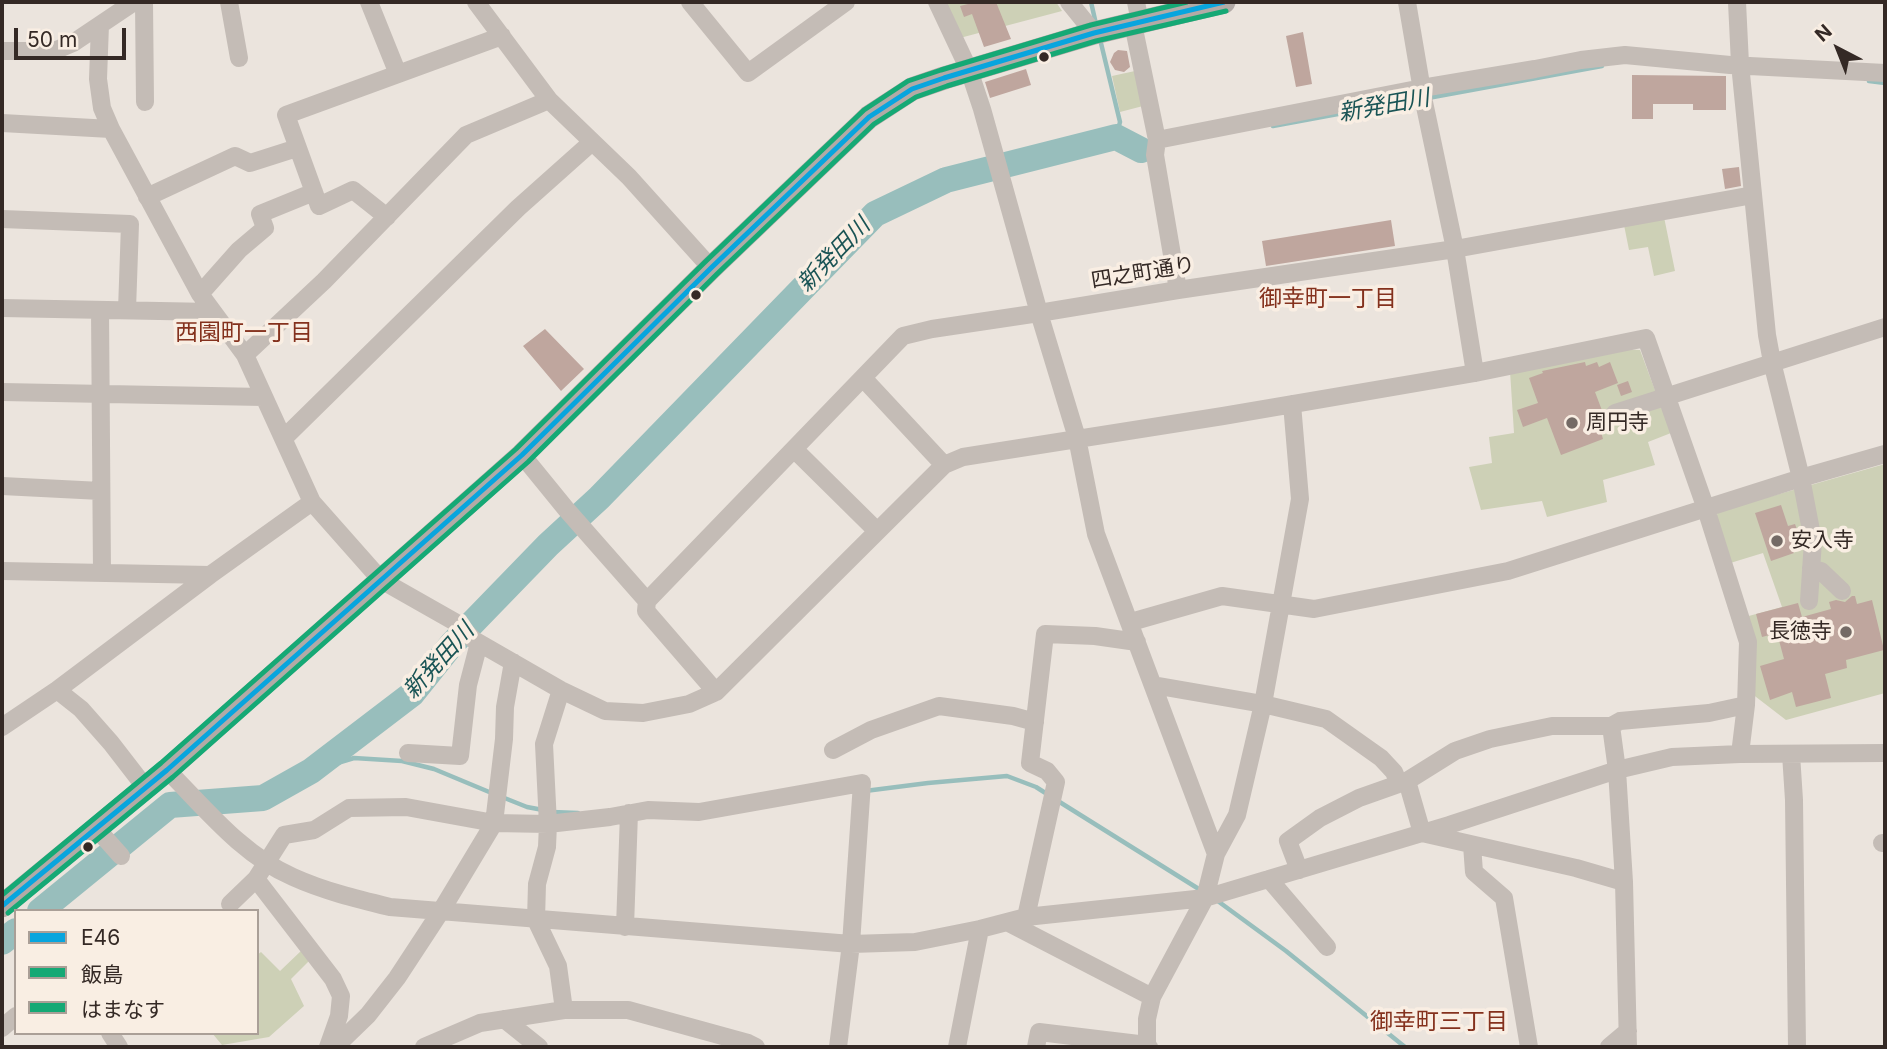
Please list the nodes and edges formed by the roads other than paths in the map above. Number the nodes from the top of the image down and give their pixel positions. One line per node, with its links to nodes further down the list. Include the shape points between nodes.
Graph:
1 (145, 2): 25 (street)
2 (229, 2): 18 (street)
3 (369, 2): 22 (street)
4 (476, 2): 16 (street)
5 (690, 2): 6 (street, via 748,73)
6 (846, 2)
7 (937, 2): 19 (street)
8 (1069, 2): 15 (street)
9 (1224, 2): 13 (main road)
10 (1407, 2): 23 (street)
11 (1737, 2): 20 (street)
12 (126, 5): 14 (street)
13 (1136, 16): 15 (main road); 30 (street)
14 (100, 25): 17 (street, via 54,51); 27 (street, via 98,79)
15 (1094, 33): 19 (main road)
16 (502, 36): 22 (street); 24 (street)
17 (2, 51)
18 (239, 58)
19 (969, 70): 37 (main road, via 912,89 869,117); 44 (street)
20 (1741, 71): 21 (street); 23 (street, via 1625,55 1535,69); 32 (street)
21 (1885, 73)
22 (398, 74): 29 (street, via 286,115)
23 (1423, 95): 30 (street); 36 (street)
24 (549, 100): 28 (street); 34 (street, via 466,135)
25 (145, 102)
26 (2, 123): 27 (street)
27 (111, 129): 33 (street)
28 (593, 142): 37 (street); 56 (street, via 518,208)
29 (297, 148): 31 (street); 33 (street, via 250,163 236,156)
30 (1156, 148): 38 (street)
31 (314, 192): 34 (street, via 319,206 353,190); 39 (street, via 260,214 265,228)
32 (1754, 195): 36 (street, 四之町通り); 47 (street)
33 (148, 197): 39 (street)
34 (387, 217): 46 (street)
35 (2, 219): 42 (street, via 130,224)
36 (1455, 249): 38 (street, 四之町通り); 48 (street)
37 (711, 268): 60 (main road)
38 (1178, 290): 44 (street, 四之町通り)
39 (200, 294): 43 (street)
40 (2, 308): 41 (street)
41 (100, 310): 42 (street); 51 (street)
42 (127, 310): 43 (street)
43 (212, 312): 46 (street)
44 (1039, 313): 49 (street, 四之町通り, via 903,336); 57 (street)
45 (1885, 327): 47 (street)
46 (245, 355): 52 (street)
47 (1772, 362): 53 (street); 62 (street)
48 (1475, 373): 53 (street, via 1646,338); 54 (street)
49 (863, 378): 58 (street, 四之町通り); 61 (street)
50 (2, 393): 51 (street)
51 (100, 394): 52 (street); 64 (street)
52 (264, 397): 56 (street)
53 (1666, 397): 55 (street); 66 (street)
54 (1292, 404): 57 (street); 76 (street, via 1300,499)
55 (1615, 413)
56 (284, 438): 65 (street)
57 (1076, 438): 61 (street, via 963,457); 77 (street, via 1096,534)
58 (795, 450): 67 (street); 74 (street, 四之町通り)
59 (1885, 454): 62 (street)
60 (522, 455): 72 (main road); 74 (street)
61 (944, 465): 67 (street)
62 (1801, 478): 66 (street); 68 (street, via 1813,541)
63 (2, 486): 64 (street)
64 (102, 491): 70 (street)
65 (312, 502): 71 (street); 72 (street)
66 (1706, 509): 76 (street, via 1508,571 1314,609); 86 (street, via 1748,642)
67 (877, 530): 84 (street)
68 (1811, 568): 73 (street, via 1821,571); 75 (street)
69 (2, 571): 70 (street)
70 (102, 573): 71 (street)
71 (210, 575): 82 (street)
72 (381, 580): 78 (street, via 455,622); 95 (main road)
73 (1842, 591)
74 (647, 601): 84 (street, via 646,611)
75 (1809, 601)
76 (1282, 604): 77 (street, via 1222,596); 85 (street)
77 (1131, 622): 79 (street)
78 (476, 641): 80 (street); 92 (street, via 460,756)
79 (1137, 642): 81 (street); 87 (street, via 1045,634)
80 (513, 662): 83 (street); 100 (street)
81 (1153, 685): 85 (street); 105 (street)
82 (57, 690): 89 (street); 98 (street, via 81,709)
83 (561, 690): 84 (street, via 605,711 643,713 689,704); 101 (street, via 544,744)
84 (716, 692)
85 (1263, 704): 97 (street, via 1326,719 1381,758); 105 (street, via 1237,816)
86 (1746, 705): 88 (street, via 1620,721); 93 (street)
87 (1035, 722): 90 (street, via 939,706 871,730); 116 (street, via 1030,763 1047,771 1056,782)
88 (1611, 726): 96 (street); 97 (street, via 1552,726 1490,739 1455,751)
89 (2, 727)
90 (833, 750)
91 (1885, 753): 94 (street)
92 (408, 754)
93 (1740, 754): 94 (street); 96 (street, via 1672,757)
94 (1791, 754): 138 (street)
95 (167, 770): 98 (main road); 107 (street)
96 (1617, 770): 102 (street); 111 (street)
97 (1403, 783): 102 (street); 108 (street, via 1359,798 1288,841)
98 (145, 787): 103 (main road)
99 (629, 813): 101 (street); 119 (street); 121 (street, via 699,812 862,783)
100 (494, 823): 101 (street); 107 (street, via 406,807 349,808 314,830 284,835); 115 (street)
101 (548, 824): 117 (street, via 537,884)
102 (1422, 833): 104 (street); 108 (street)
103 (102, 834): 106 (street); 114 (main road)
104 (1472, 845): 111 (street); 136 (street, via 1474,872 1504,898)
105 (1216, 854): 112 (street)
106 (121, 856)
107 (266, 862): 109 (street); 115 (street, via 334,893 390,907)
108 (1299, 870): 110 (street)
109 (256, 879): 113 (street); 127 (street, via 333,979 341,996)
110 (1269, 879): 112 (street); 122 (street)
111 (1625, 882): 126 (street)
112 (1205, 898): 116 (street); 123 (street)
113 (230, 904)
114 (8, 908)
115 (441, 911): 117 (street); 128 (street, via 397,978)
116 (1026, 917): 118 (street)
117 (537, 920): 119 (street); 124 (street, via 558,966)
118 (1007, 922): 120 (street); 123 (street)
119 (625, 927): 121 (street)
120 (980, 929): 121 (street, via 915,942); 133 (street)
121 (851, 944): 132 (street)
122 (1326, 947)
123 (1152, 997): 135 (street)
124 (564, 1010): 125 (street); 131 (street, via 628,1010)
125 (504, 1019): 129 (street, via 480,1023); 130 (street)
126 (1628, 1039): 137 (street)
127 (328, 1047)
128 (335, 1047)
129 (424, 1047)
130 (540, 1047)
131 (757, 1047)
132 (838, 1047)
133 (957, 1047)
134 (1036, 1047): 135 (street, via 1039,1031)
135 (1148, 1047)
136 (1529, 1047)
137 (1609, 1047)
138 (1797, 1047)

